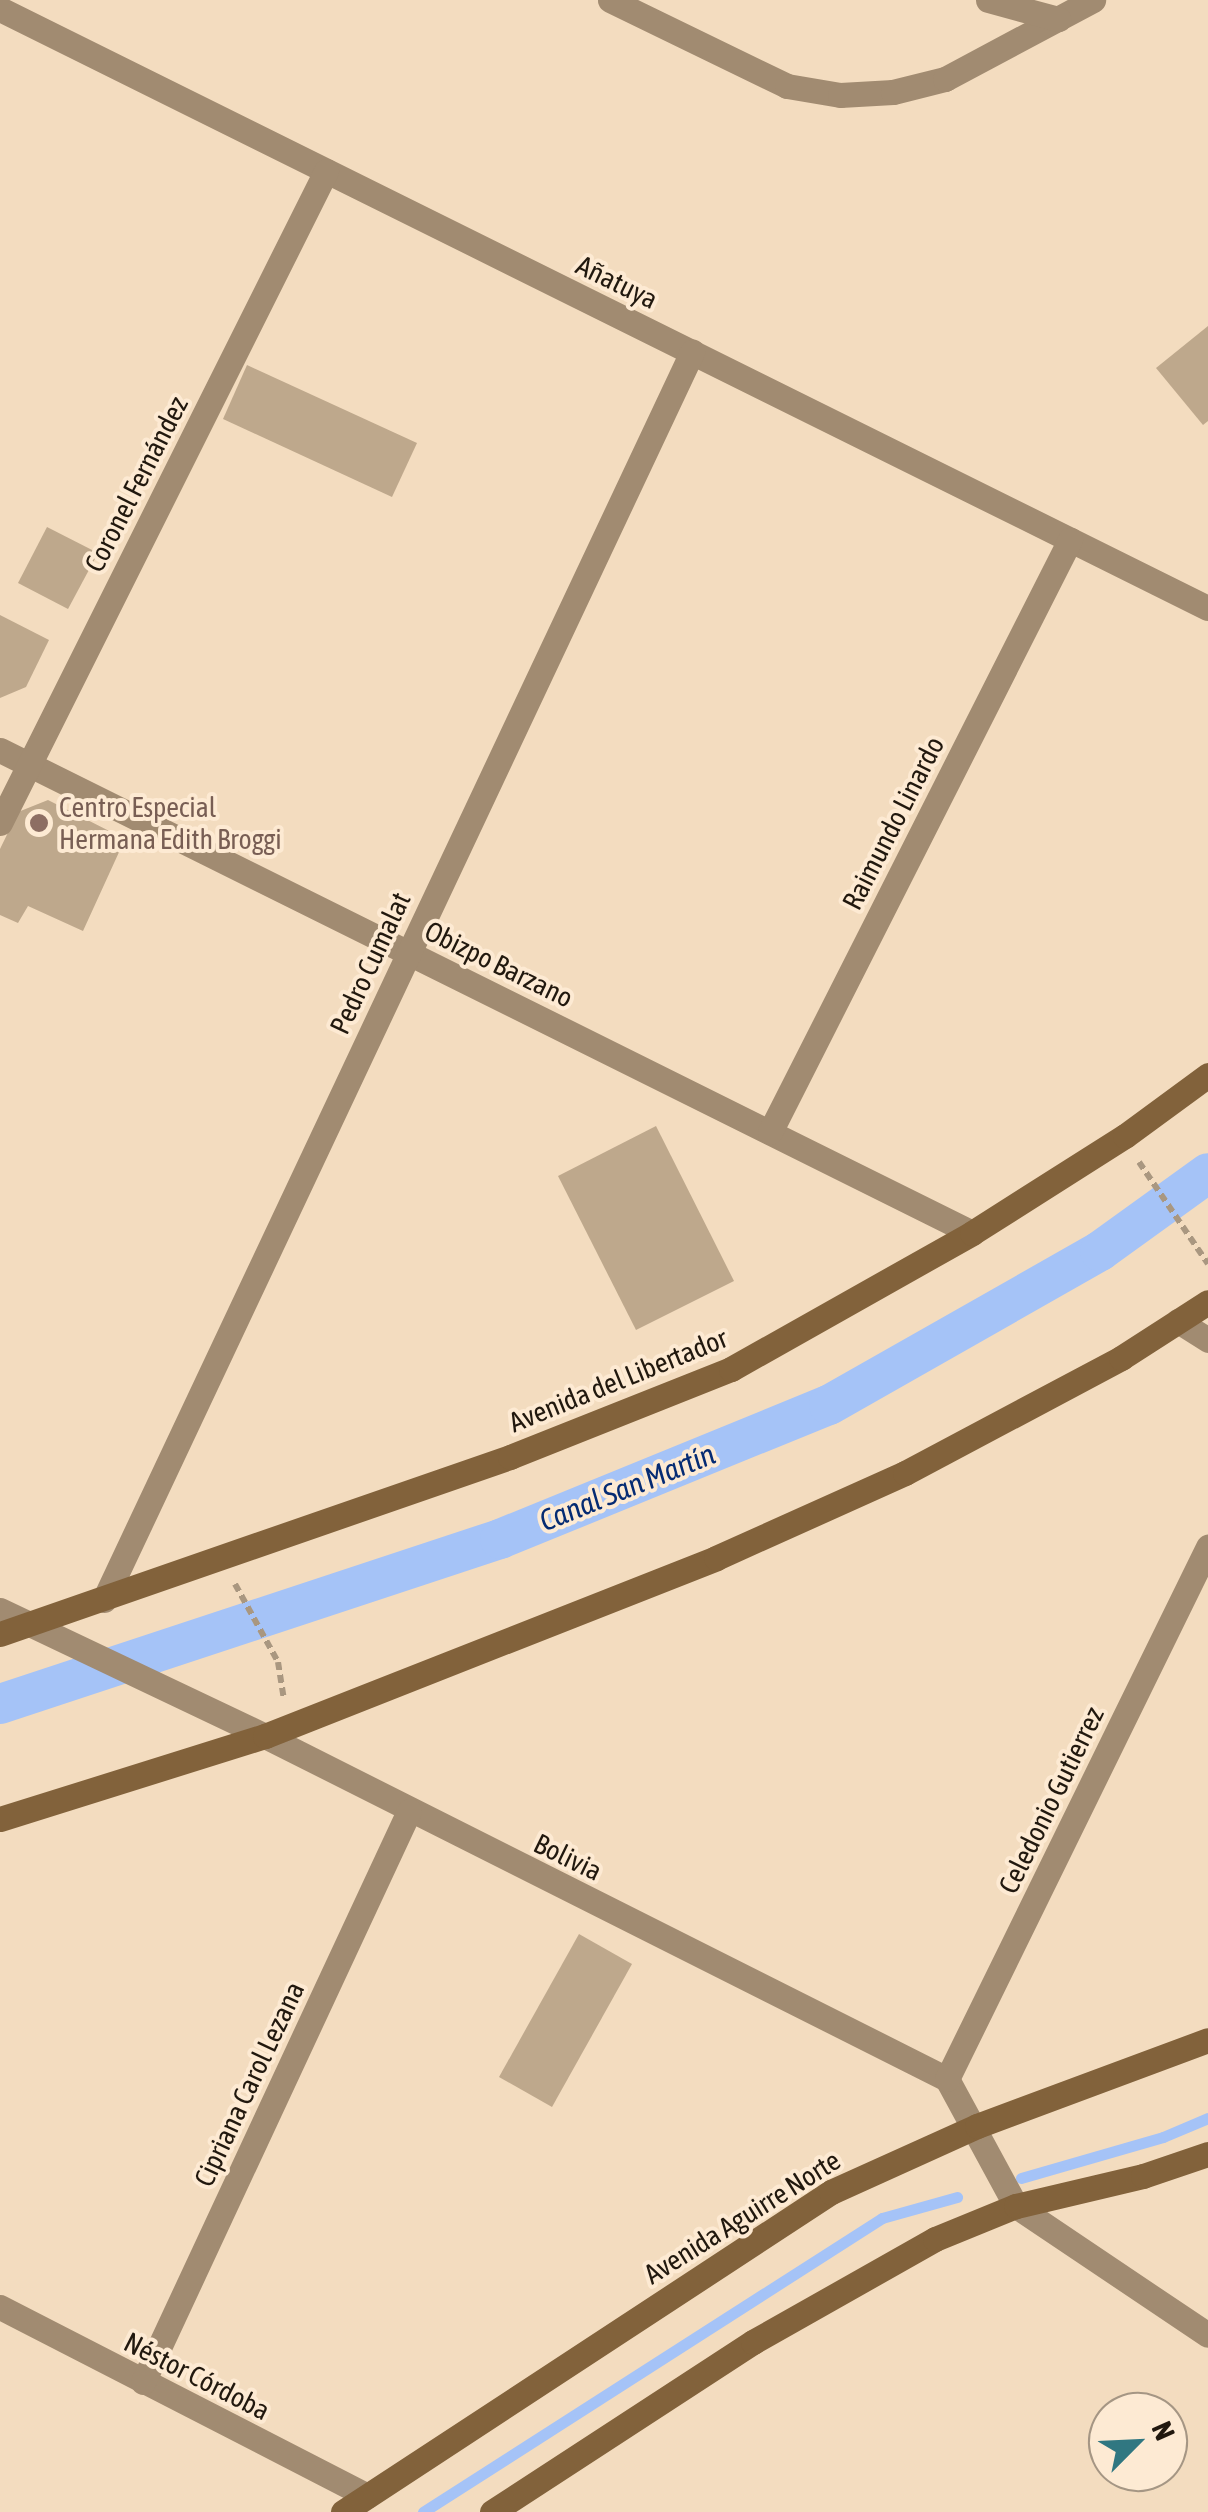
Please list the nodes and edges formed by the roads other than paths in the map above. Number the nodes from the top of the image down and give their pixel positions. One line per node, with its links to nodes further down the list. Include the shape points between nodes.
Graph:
1 (610, 0): 5 (street, via 787,86 840,95 945,79)
2 (988, 0): 5 (street)
3 (1093, 0): 5 (street)
4 (0, 9): 6 (street, Añatuya)
5 (1058, 18)
6 (326, 171): 7 (street, Añatuya); 11 (street, Coronel Fernández)
7 (692, 352): 8 (street, Añatuya); 13 (street, Pedro Cumalat)
8 (1070, 540): 9 (street, Añatuya); 15 (street, Raimundo Linardo)
9 (1208, 608)
10 (0, 750): 11 (street, Obizpo Barzano)
11 (30, 764): 12 (street, Coronel Fernández); 13 (street, Obizpo Barzano)
12 (0, 823)
13 (408, 952): 15 (street, Obizpo Barzano); 21 (street, Pedro Cumalat)
14 (1208, 1076): 16 (street, Avenida del Libertador)
15 (770, 1132): 16 (street, Obizpo Barzano)
16 (972, 1233): 21 (street, Avenida del Libertador, via 730,1369 510,1457)
17 (1208, 1302): 18 (street)
18 (1178, 1321): 19 (street); 25 (street, via 906,1474 716,1558)
19 (1208, 1340)
20 (1208, 1547): 29 (street, Celedonio Gutierrez)
21 (104, 1600): 23 (street, Avenida del Libertador)
22 (0, 1610): 23 (street, Bolivia)
23 (32, 1625): 24 (street, Avenida del Libertador); 25 (street, Bolivia)
24 (0, 1634)
25 (265, 1736): 26 (street, Bolivia); 27 (street)
26 (409, 1811): 29 (street, Bolivia); 35 (street, Cipriana Carol Lezana)
27 (0, 1818)
28 (1208, 2040): 30 (street, Avenida Aguirre Norte)
29 (948, 2079): 30 (street)
30 (977, 2126): 32 (street); 36 (street, Avenida Aguirre Norte, via 831,2192)
31 (1208, 2154): 32 (street)
32 (1016, 2206): 34 (street); 38 (street, via 936,2239 752,2342)
33 (0, 2307): 35 (street, Néstor Córdoba)
34 (1208, 2335)
35 (143, 2382): 36 (street, Néstor Córdoba)
36 (368, 2496): 37 (street, Avenida Aguirre Norte)
37 (344, 2512)
38 (492, 2512)

